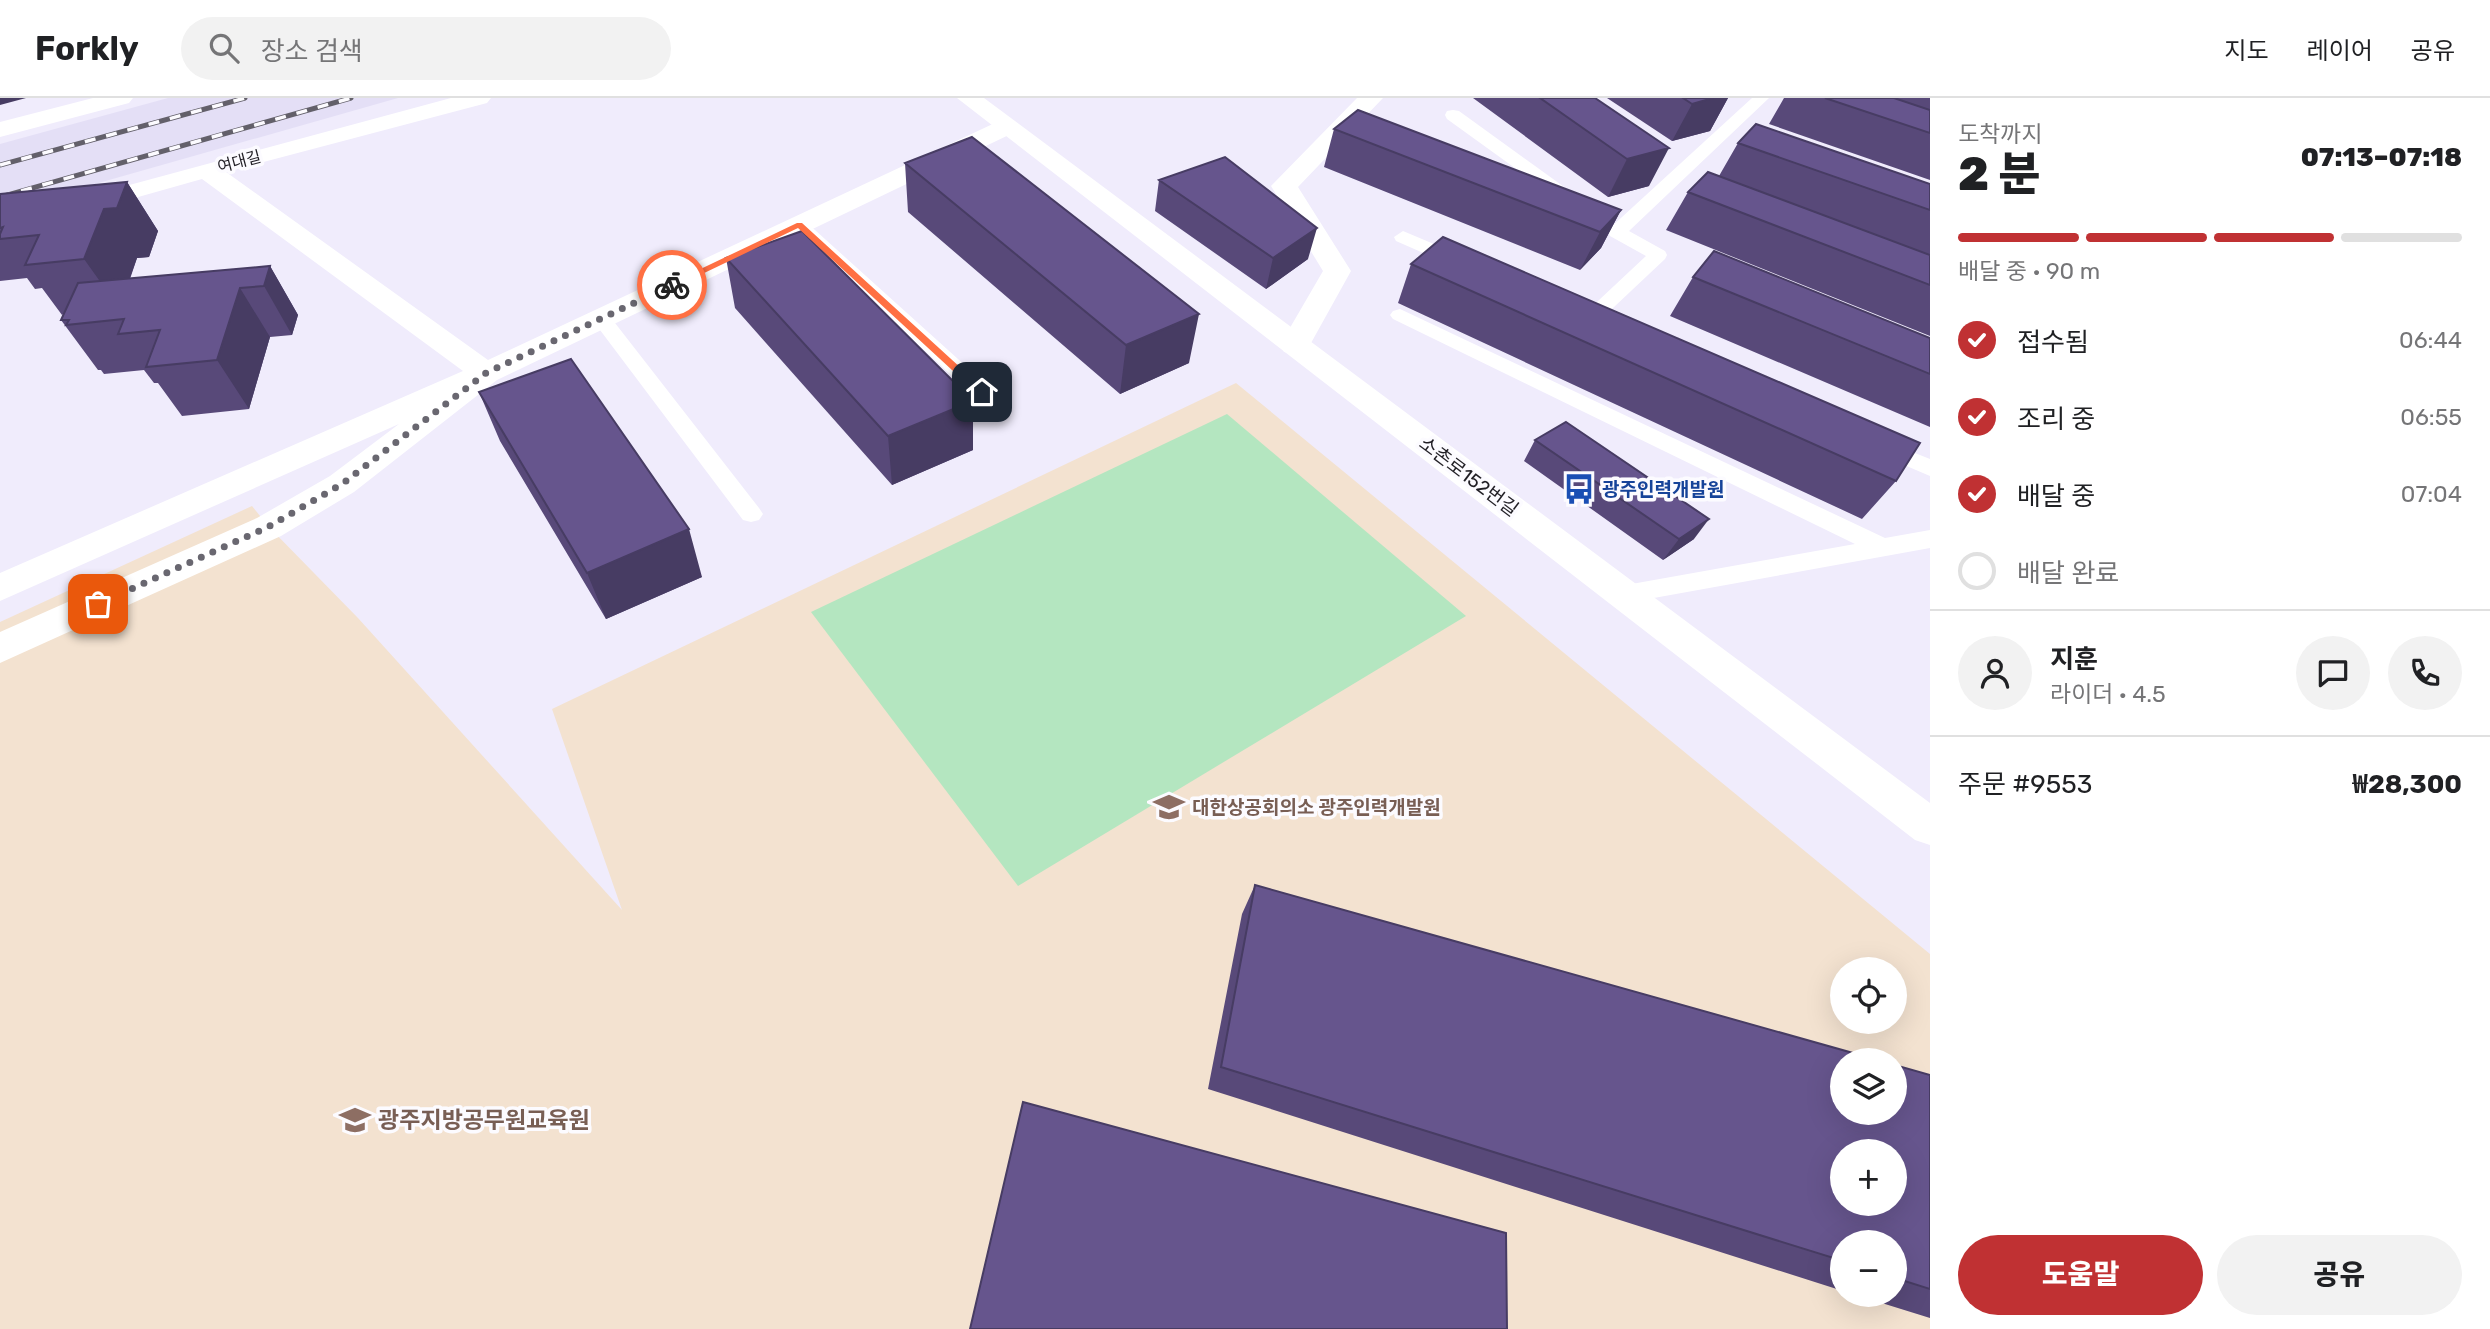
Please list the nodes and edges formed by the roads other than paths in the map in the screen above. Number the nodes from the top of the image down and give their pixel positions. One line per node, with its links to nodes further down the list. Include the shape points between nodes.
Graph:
1 (121, 98): 8 (street)
2 (480, 98): 9 (street, 여대길)
3 (969, 98): 7 (street, 소촌로152번길)
4 (1371, 98): 18 (street, via 1283,186 1337,271)
5 (1761, 98): 17 (lane, via 1672,170 1611,228 1658,255 1584,316)
6 (1453, 115): 10 (lane)
7 (1006, 127): 11 (street); 18 (street, 소촌로152번길)
8 (0, 130)
9 (206, 170): 12 (street, 여대길); 19 (street)
10 (1584, 209)
11 (799, 225): 16 (street); 20 (lane)
12 (0, 228)
13 (1403, 237): 14 (lane)
14 (1478, 270)
15 (1400, 315): 25 (lane)
16 (601, 318): 19 (street); 23 (lane)
17 (1615, 330)
18 (1295, 345): 27 (street, 소촌로152번길)
19 (486, 373): 26 (street); 28 (street, via 342,484 268,527)
20 (982, 392)
21 (1854, 435): 22 (lane)
22 (1930, 468)
23 (751, 514)
24 (1930, 539): 25 (lane)
25 (1882, 547): 27 (lane)
26 (0, 588)
27 (1626, 594): 29 (street, 소촌로152번길)
28 (0, 648)
29 (1930, 827)

